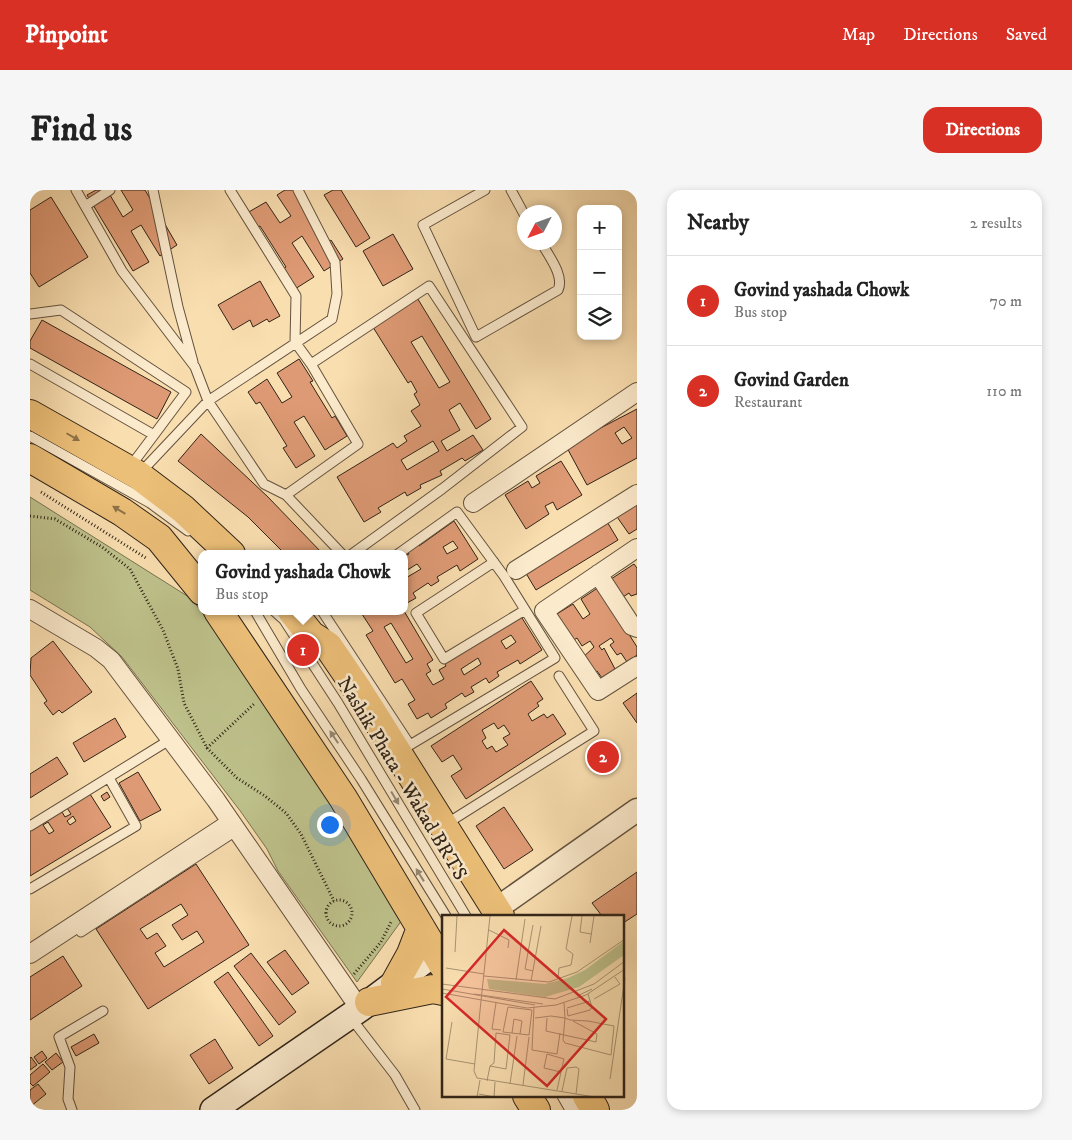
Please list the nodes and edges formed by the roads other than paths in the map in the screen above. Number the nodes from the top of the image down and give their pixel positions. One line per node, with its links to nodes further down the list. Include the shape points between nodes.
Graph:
1 (76, 190): 9 (lane)
2 (110, 190): 9 (lane)
3 (153, 190): 15 (lane, via 178,307)
4 (230, 190): 12 (lane, via 296,296)
5 (298, 190): 12 (lane, via 335,262 337,294 332,319)
6 (485, 190): 10 (lane, via 423,225 476,337 558,290 561,284 559,276)
7 (511, 190): 8 (lane)
8 (519, 205)
9 (85, 206): 15 (lane, via 122,271)
10 (545, 250)
11 (30, 314): 19 (lane, via 61,310 186,392)
12 (295, 342): 14 (lane); 17 (lane)
13 (30, 364): 19 (lane)
14 (311, 364): 23 (lane, via 358,444); 31 (lane, via 429,286 522,427)
15 (195, 367): 17 (lane)
16 (637, 392): 25 (street)
17 (208, 401): 22 (lane); 23 (lane, via 264,484)
18 (30, 414): 22 (main road, one-way to 22)
19 (154, 435): 22 (lane)
20 (30, 436): 26 (lane, via 150,503)
21 (30, 458): 28 (main road, one-way to 21, via 122,512)
22 (133, 472): 29 (main road, via 183,509)
23 (286, 494): 30 (lane)
24 (637, 494): 34 (street)
25 (473, 503)
26 (194, 536)
27 (637, 548): 36 (street)
28 (155, 550): 35 (main road); 37 (main road)
29 (227, 550)
30 (338, 550)
31 (358, 550)
32 (404, 550): 33 (lane, via 458,512)
33 (494, 562): 38 (lane); 38 (lane, via 416,613 444,659)
34 (516, 570)
35 (198, 573)
36 (598, 574): 46 (street, via 632,626); 47 (street, via 544,611 598,691)
37 (198, 588)
38 (525, 610): 49 (lane, via 555,658 410,745)
39 (221, 615): 61 (main road, via 343,798)
40 (236, 615): 61 (main road, via 352,784)
41 (257, 615): 58 (lane, Nashik Phata - Wakad BRTS, one-way to 41)
42 (278, 615): 59 (lane, Nashik Phata - Wakad BRTS, one-way to 59, via 338,702)
43 (300, 615): 45 (main road)
44 (34, 616): 50 (street, via 96,648 111,660)
45 (317, 623): 49 (main road)
46 (637, 628)
47 (637, 666)
48 (559, 676): 54 (lane, via 594,731)
49 (360, 693): 54 (main road); 57 (main road)
50 (171, 739): 51 (lane); 55 (street)
51 (109, 778): 53 (lane); 56 (lane, via 136,826)
52 (637, 810): 57 (street)
53 (30, 826)
54 (444, 826): 57 (main road)
55 (233, 827): 60 (lane); 62 (street); 65 (street)
56 (30, 889)
57 (491, 914)
58 (445, 915)
59 (465, 915)
60 (82, 932)
61 (437, 947): 63 (main road, via 411,954)
62 (30, 954)
63 (395, 983): 65 (main road)
64 (442, 990): 65 (main road, via 433,989)
65 (360, 1009): 74 (main road); 75 (lane)
66 (103, 1011): 73 (lane, via 59,1037 70,1067 68,1099)
67 (528, 1098): 76 (main road)
68 (547, 1098): 77 (main road)
69 (563, 1098): 78 (lane)
70 (573, 1098): 79 (lane)
71 (589, 1098): 80 (main road)
72 (604, 1098): 81 (main road)
73 (72, 1110)
74 (212, 1110)
75 (415, 1110)
76 (536, 1110)
77 (554, 1110)
78 (570, 1110)
79 (580, 1110)
80 (595, 1110)
81 (611, 1110)

